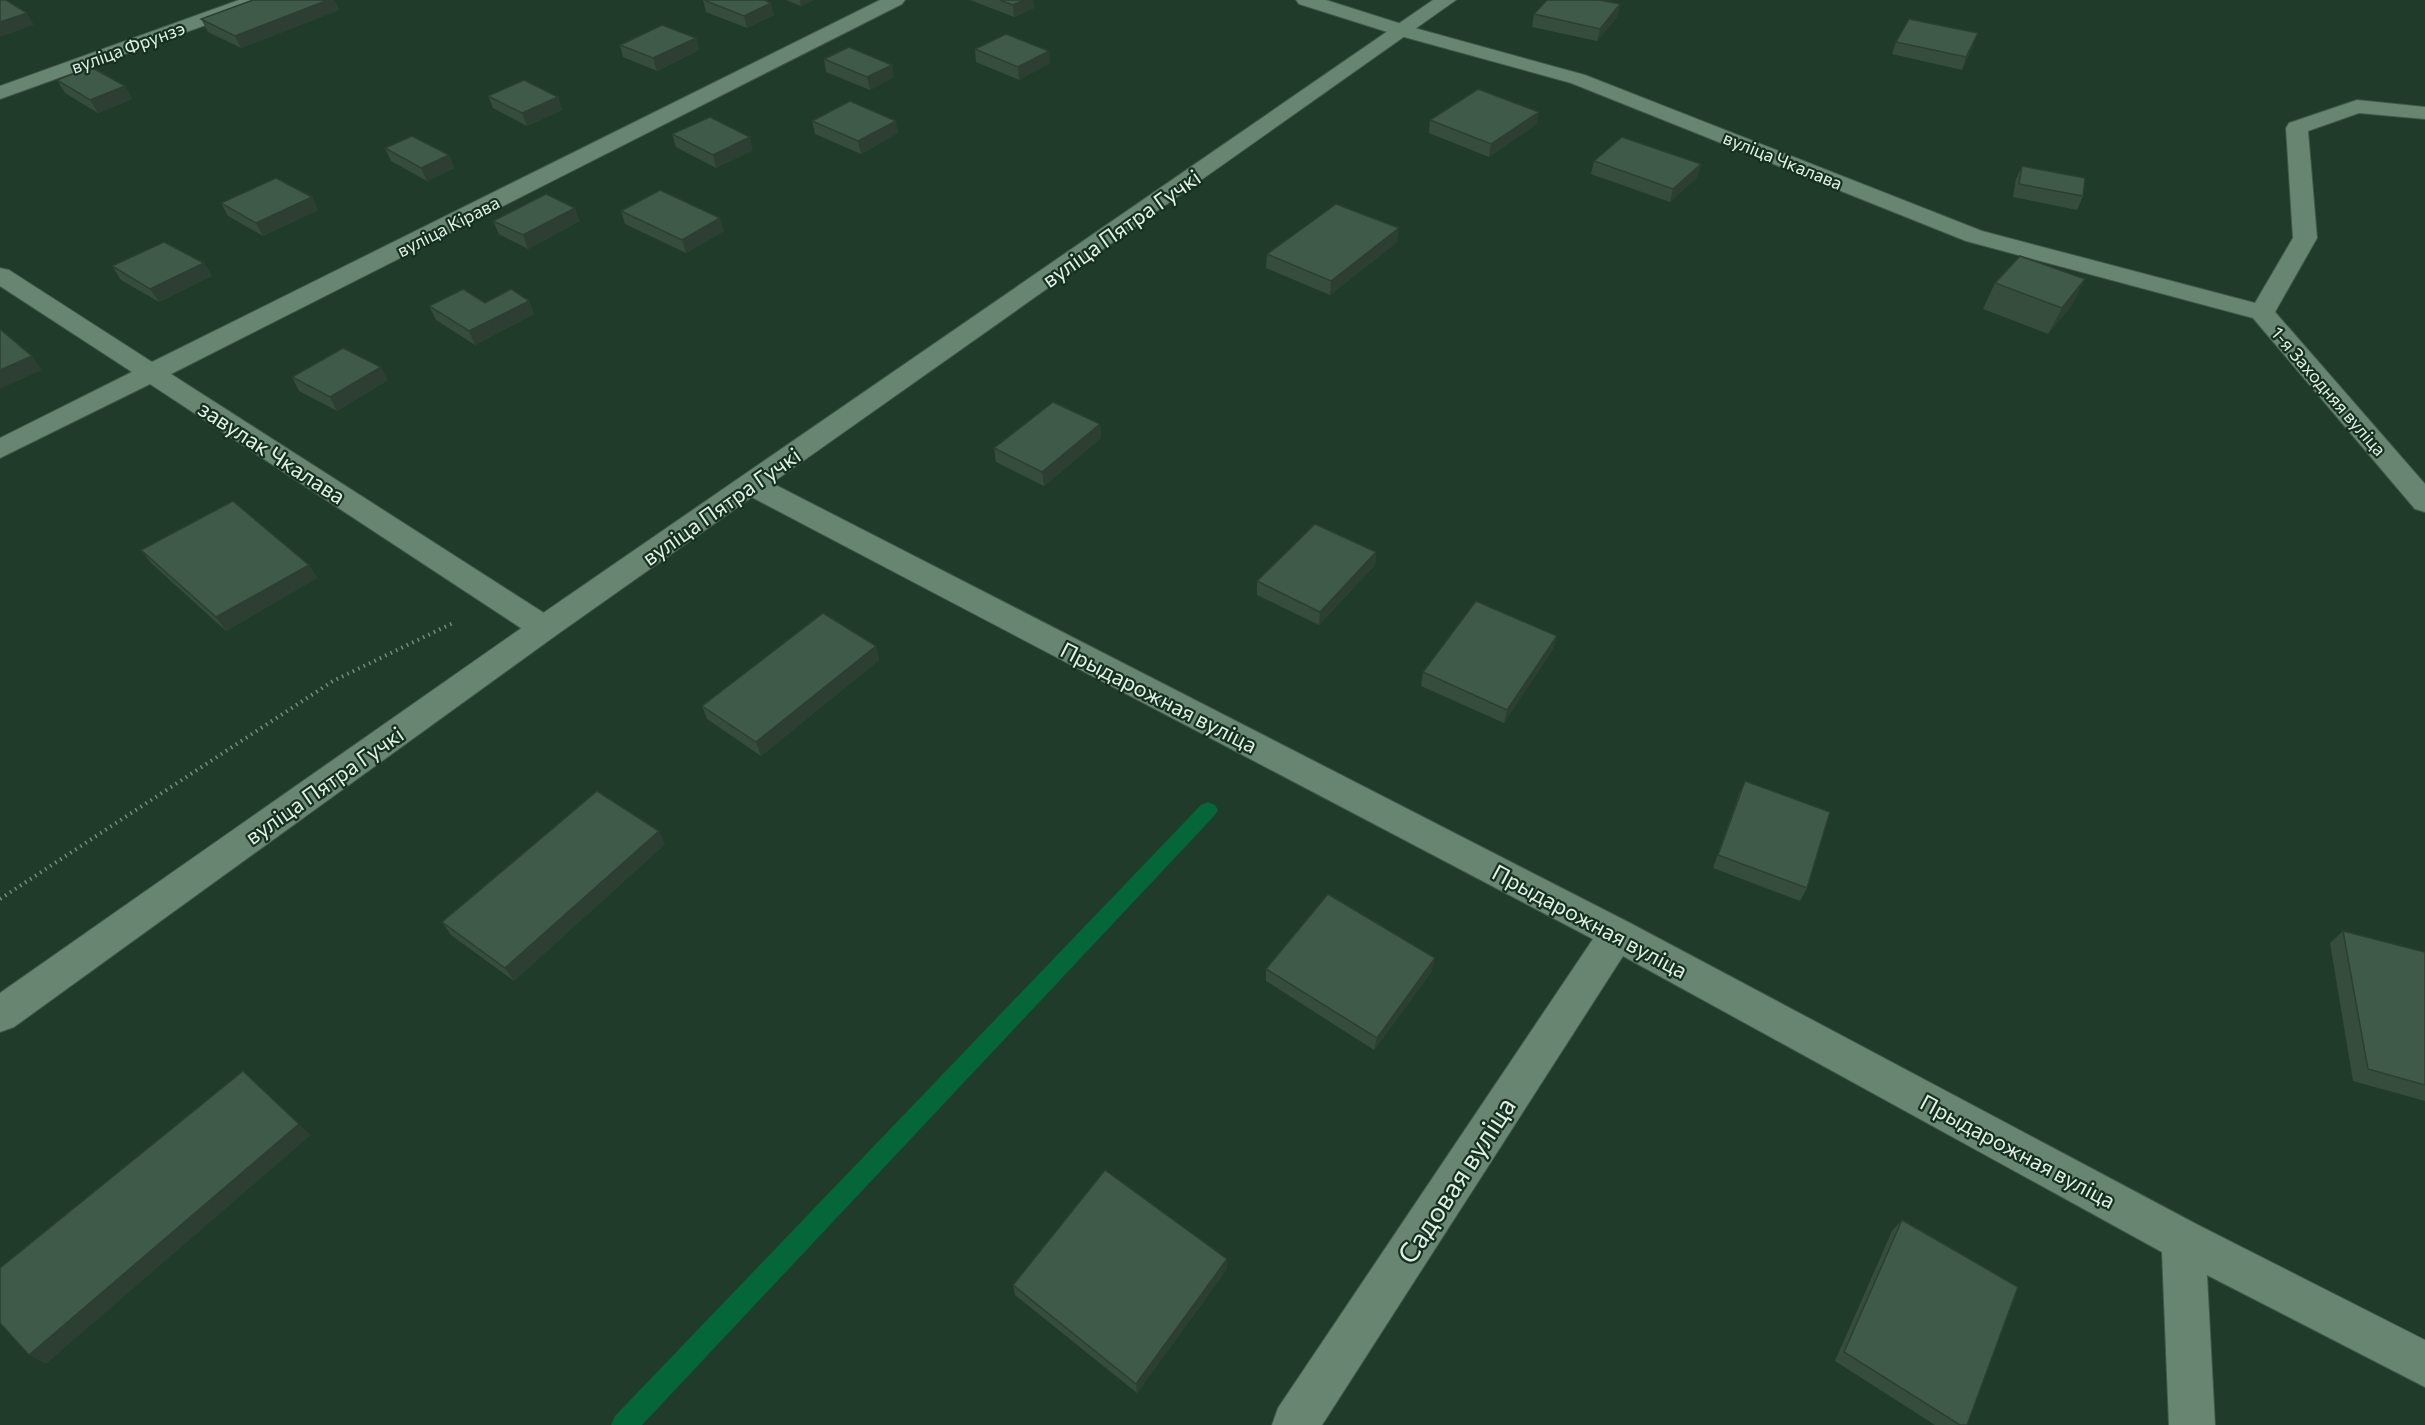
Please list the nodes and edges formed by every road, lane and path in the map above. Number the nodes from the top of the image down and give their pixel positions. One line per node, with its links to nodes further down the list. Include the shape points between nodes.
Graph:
1 (257, 0): 6 (street, вуліца Фрунзэ)
2 (895, 0): 10 (street, вуліца Кірава)
3 (1306, 0): 5 (street, вуліца Чкалава)
4 (1446, 0): 5 (street, вуліца Пятра Гучкі)
5 (1404, 31): 9 (street, вуліца Чкалава, via 1578,79 1974,236); 12 (street, вуліца Пятра Гучкі)
6 (0, 93)
7 (2425, 113): 9 (street, 1-я Заходняя вуліца, via 2356,106 2297,128 2305,238)
8 (0, 275): 10 (street, завулак Чкалава)
9 (2262, 313): 13 (street, 1-я Заходняя вуліца)
10 (151, 375): 11 (street, вуліца Кірава); 14 (street, завулак Чкалава)
11 (0, 449)
12 (752, 485): 15 (street, вуліца Пятра Гучкі); 17 (street, Прыдарожная вуліца)
13 (2425, 502)
14 (502, 600): 15 (street, завулак Чкалава); 16 (path, via 333,681)
15 (544, 628): 18 (street, вуліца Пятра Гучкі)
16 (0, 899)
17 (1617, 934): 19 (street, Прыдарожная вуліца); 21 (street, Садовая вуліца)
18 (0, 1015)
19 (2182, 1240): 20 (street, Прыдарожная вуліца); 22 (street)
20 (2425, 1364)
21 (1295, 1425)
22 (2192, 1425)

